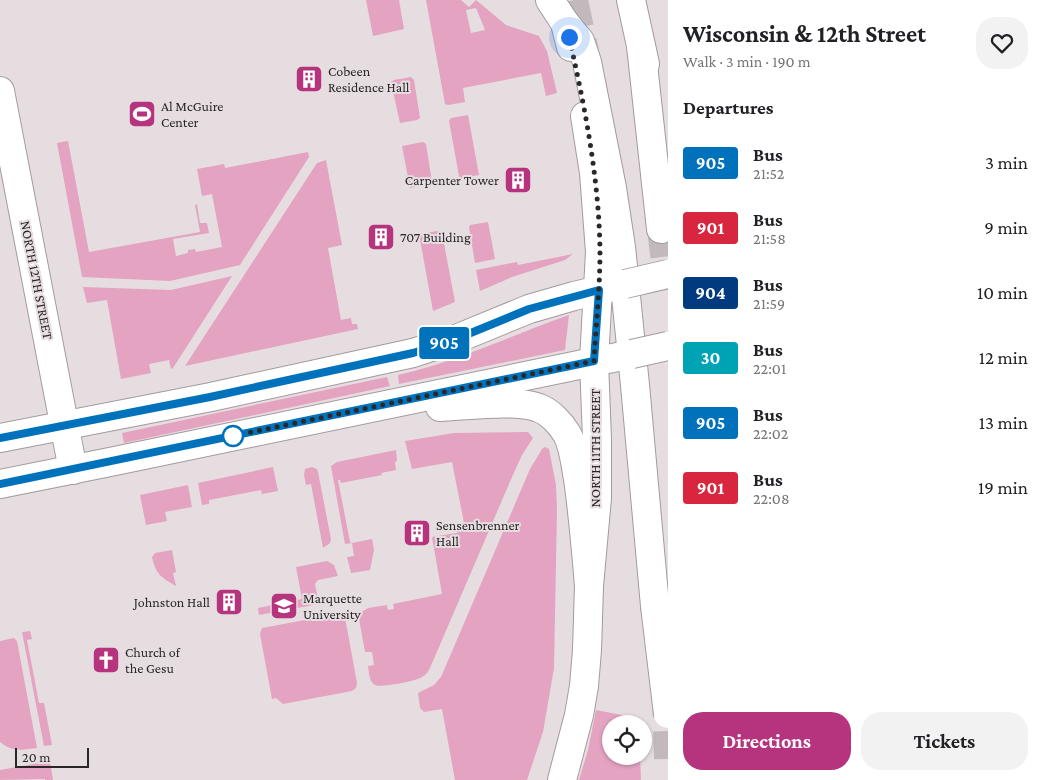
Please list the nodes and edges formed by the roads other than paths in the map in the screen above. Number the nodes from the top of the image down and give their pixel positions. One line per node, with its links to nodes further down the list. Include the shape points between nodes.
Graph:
1 (550, 0): 3 (main road, NORTH 11TH STREET)
2 (631, 0): 4 (main road)
3 (565, 23): 9 (main road, via 580,41 587,62 612,188); 10 (main road, NORTH 11TH STREET, via 585,112 594,173 600,242)
4 (642, 46): 6 (main road); 7 (main road)
5 (0, 91): 15 (main road, NORTH 12TH STREET)
6 (668, 175)
7 (661, 229)
8 (668, 274): 9 (main road, bridge)
9 (625, 284): 10 (main road); 12 (main road)
10 (599, 290): 13 (main road, NORTH 11TH STREET); 15 (main road, via 529,309 413,353)
11 (668, 346): 12 (main road, bridge)
12 (632, 354): 13 (main road); 20 (main road, bridge)
13 (594, 361): 14 (main road); 19 (main road, NORTH 11TH STREET, via 597,470)
14 (329, 416): 17 (main road); 19 (main road, via 508,404 540,408 561,425 573,452)
15 (64, 425): 16 (main road); 17 (main road, NORTH 12TH STREET)
16 (0, 438)
17 (73, 470): 18 (main road)
18 (0, 484)
19 (589, 586): 21 (main road, NORTH 11TH STREET, via 584,686)
20 (668, 714)
21 (562, 780)

